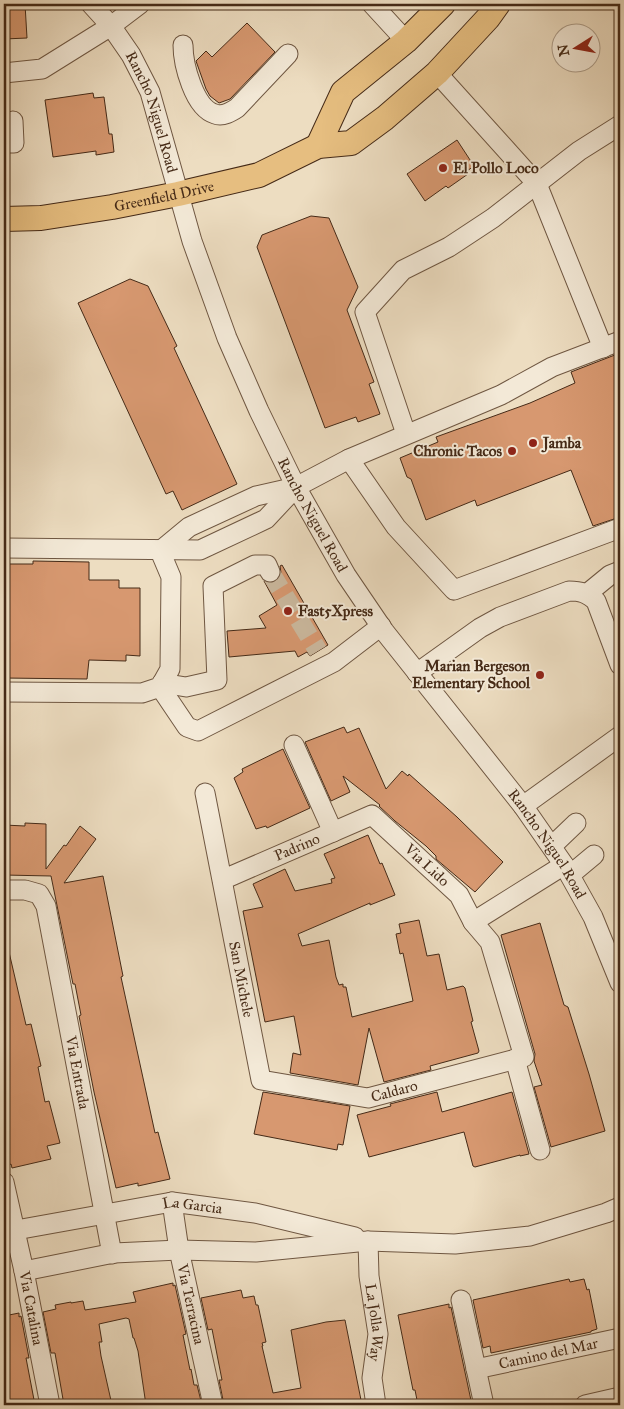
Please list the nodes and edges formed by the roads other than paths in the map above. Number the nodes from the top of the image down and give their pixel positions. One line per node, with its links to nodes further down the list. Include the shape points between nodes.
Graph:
1 (91, 4): 6 (street, Rancho Niguel Road)
2 (140, 4): 6 (street)
3 (372, 4): 7 (street)
4 (443, 4): 7 (main road)
5 (498, 4): 11 (main road, Greenfield Drive)
6 (111, 26): 10 (street, via 42,69); 17 (street, Rancho Niguel Road, via 131,54 150,92)
7 (406, 41): 15 (main road, via 343,92)
8 (184, 45): 9 (street, via 186,70 192,87 201,102 216,115 230,113 237,108)
9 (288, 54)
10 (4, 73)
11 (437, 73): 15 (main road, Greenfield Drive, via 351,144); 16 (street)
12 (13, 121): 14 (street, via 14,143)
13 (620, 125): 16 (street, via 579,151)
14 (4, 143)
15 (318, 146): 17 (main road, Greenfield Drive, via 259,175)
16 (537, 184): 19 (street); 20 (street, via 450,246 403,270 364,312)
17 (178, 194): 18 (main road, Greenfield Drive, via 41,218); 22 (street, Rancho Niguel Road, via 227,338)
18 (4, 219)
19 (612, 345): 20 (street, via 552,366 501,395)
20 (406, 434): 21 (street)
21 (349, 459): 22 (street); 23 (street, via 396,527 454,590)
22 (296, 487): 25 (street, via 256,496 189,527); 25 (street, via 266,519 216,543 200,550); 29 (street, Rancho Niguel Road, via 346,575)
23 (620, 528)
24 (4, 548): 25 (street)
25 (160, 551): 32 (street, via 171,577 170,669)
26 (620, 571): 28 (street, via 610,575)
27 (270, 572): 32 (street, via 266,565 255,565 213,586 217,680 186,687)
28 (588, 594): 30 (street, via 596,601); 31 (street, via 570,592 500,617)
29 (381, 626): 31 (street, Rancho Niguel Road); 32 (street, via 198,731 187,727)
30 (620, 665)
31 (417, 673): 37 (street, Rancho Niguel Road)
32 (161, 685): 33 (street, via 142,693)
33 (4, 692)
34 (620, 736): 37 (street)
35 (294, 745): 40 (street)
36 (205, 793): 44 (street, San Michele)
37 (523, 806): 41 (street, Rancho Niguel Road)
38 (372, 815): 40 (street, Padrino); 46 (street, Via Lido, via 459,895)
39 (576, 823): 41 (street)
40 (333, 832): 44 (street, Padrino)
41 (552, 846): 43 (street, Rancho Niguel Road)
42 (594, 855): 43 (street)
43 (567, 870): 46 (street); 47 (street, Rancho Niguel Road, via 593,917)
44 (222, 880): 49 (street, San Michele)
45 (4, 890): 54 (street, Via Entrada, via 38,894 46,906)
46 (473, 922): 48 (street, Via Lido, via 490,942)
47 (620, 983)
48 (520, 1058): 49 (street, Caldaro, via 368,1098); 50 (street, Via Lido)
49 (261, 1080)
50 (540, 1150)
51 (4, 1182): 55 (street, Via Catalina)
52 (172, 1202): 54 (street, La Garcia); 56 (street, La Garcia, via 255,1212); 57 (street, Via Terracina)
53 (620, 1207): 56 (street, La Garcia, via 530,1236 455,1244)
54 (104, 1213): 55 (street, La Garcia); 58 (street, Via Entrada)
55 (16, 1230): 59 (street, Via Catalina)
56 (368, 1241): 57 (street, La Garcia, via 256,1252); 67 (street, La Jolla Way, via 369,1276 378,1334 372,1378)
57 (178, 1250): 58 (street, La Garcia); 66 (street, Via Terracina)
58 (112, 1254): 59 (street, La Garcia)
59 (24, 1271): 65 (street, Via Catalina)
60 (461, 1300): 62 (street)
61 (620, 1338): 62 (street, Camino del Mar)
62 (476, 1369): 68 (street)
63 (620, 1397): 64 (street)
64 (596, 1404)
65 (50, 1405)
66 (213, 1405)
67 (376, 1405)
68 (484, 1405)

